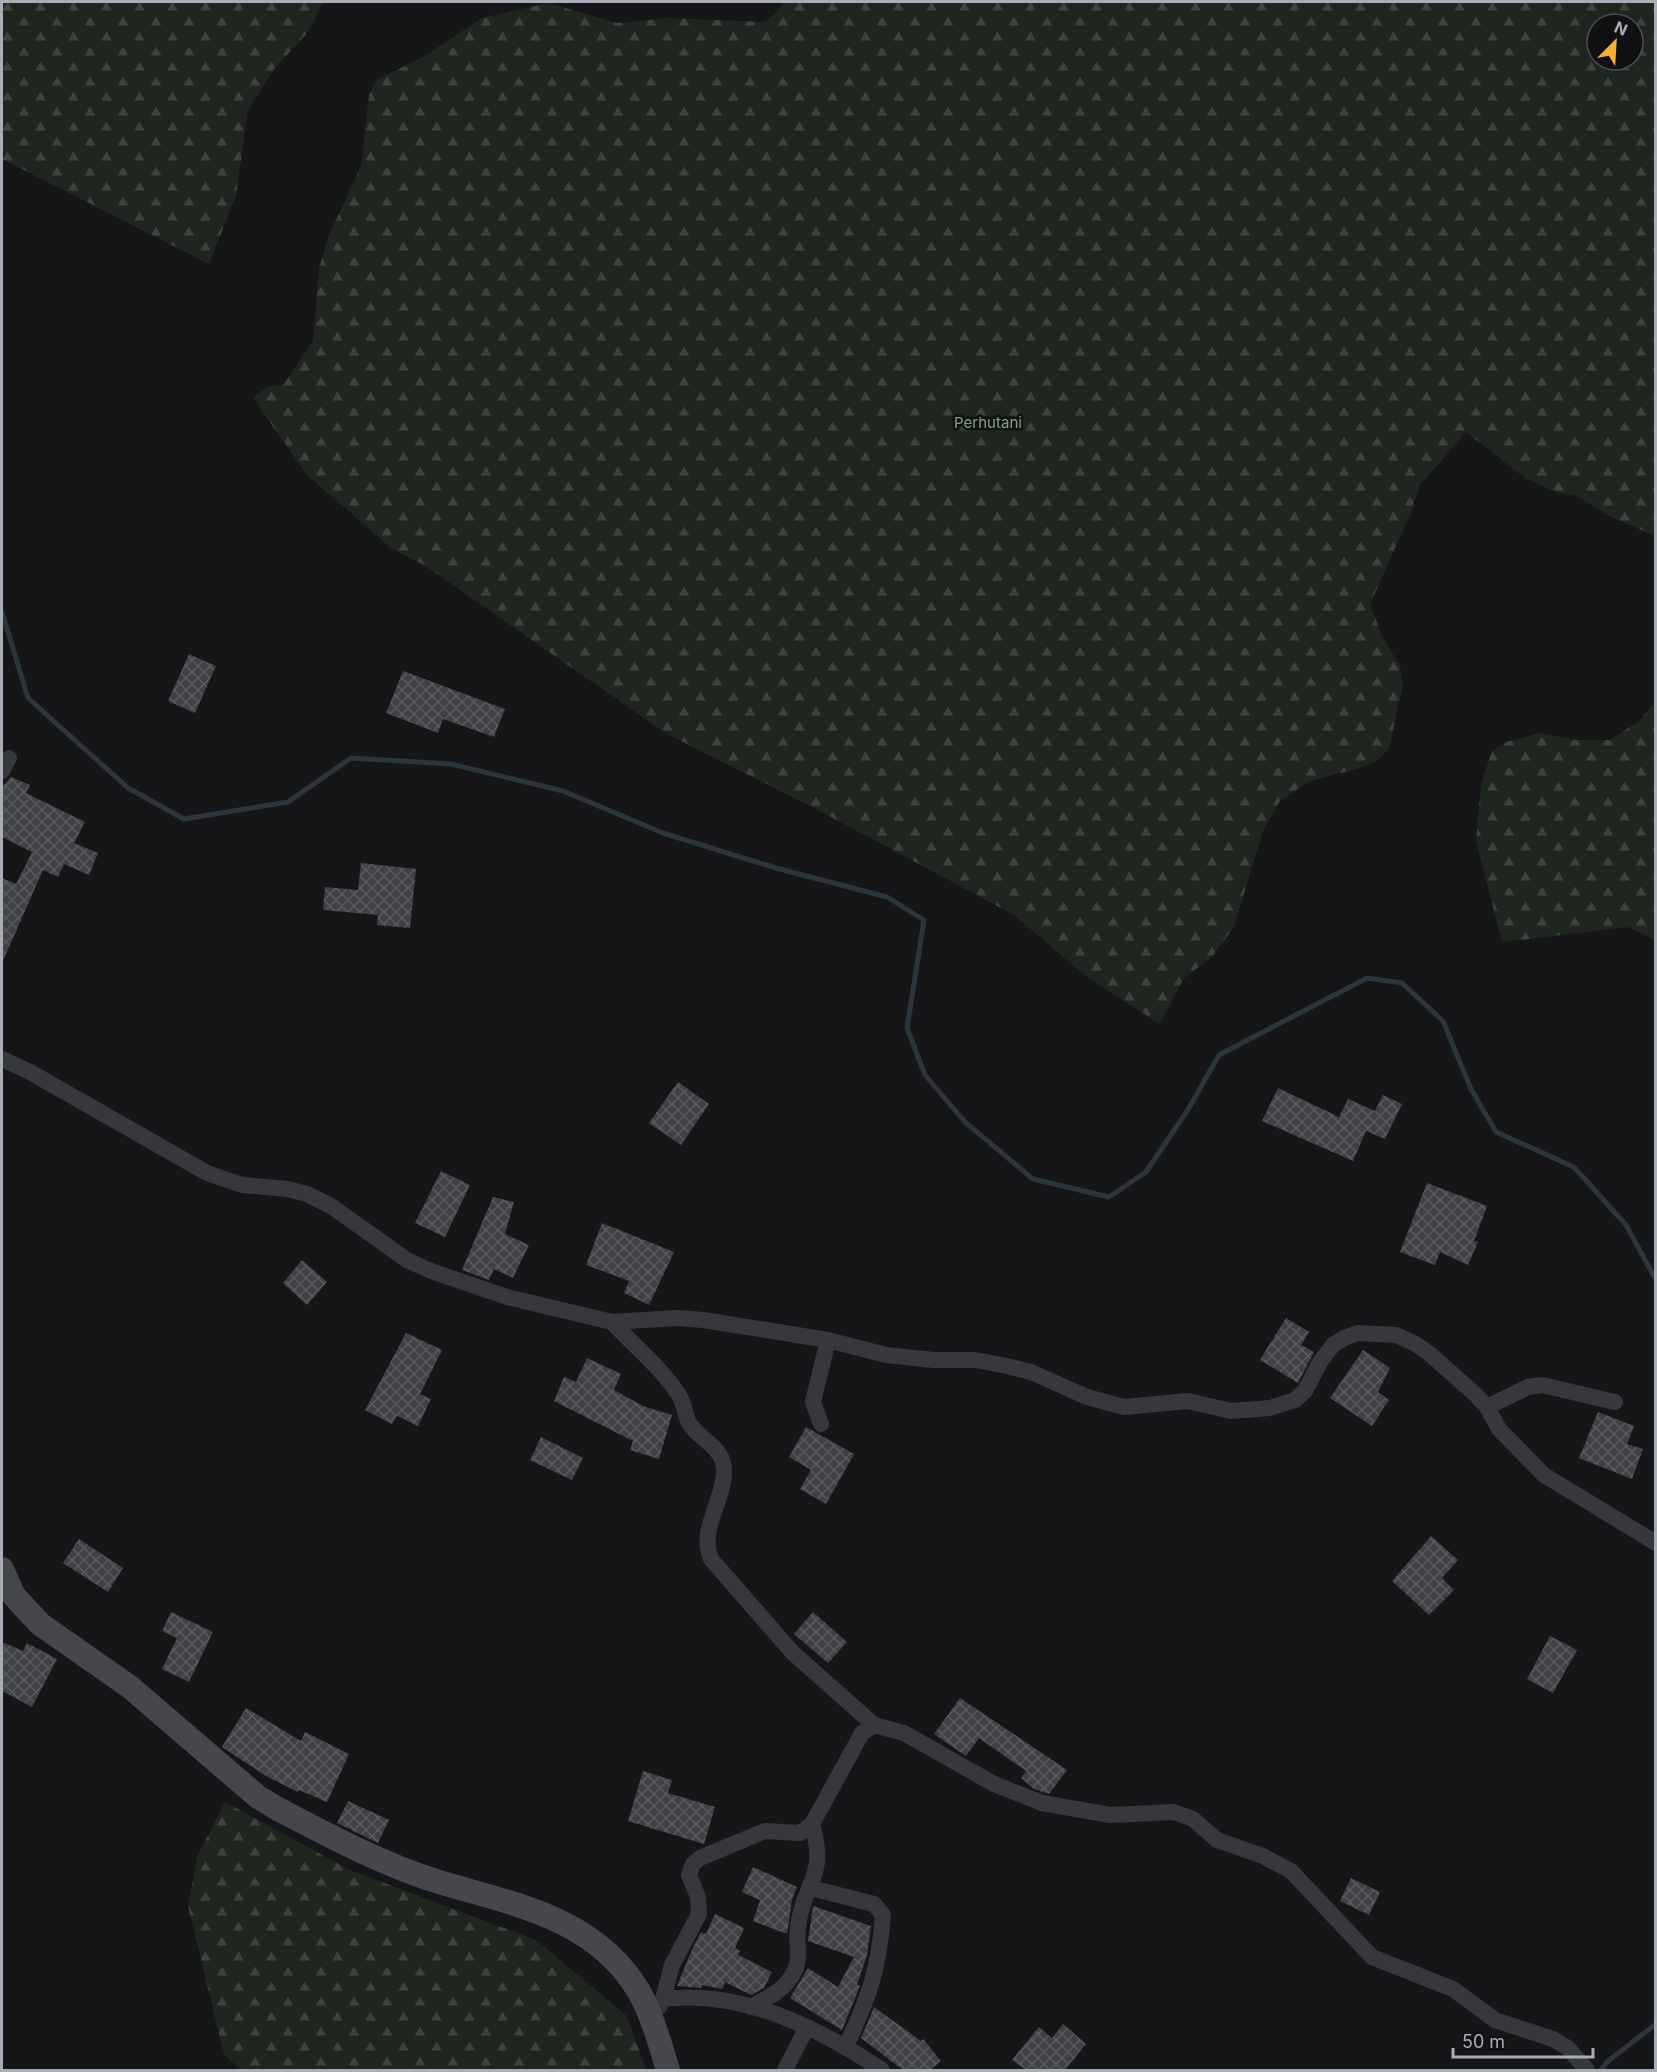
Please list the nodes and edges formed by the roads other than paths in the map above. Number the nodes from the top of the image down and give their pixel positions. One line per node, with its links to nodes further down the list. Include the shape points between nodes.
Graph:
1 (2, 1059): 2 (street, via 207,1173 242,1185 288,1189 315,1198 407,1260 431,1271 507,1297)
2 (612, 1322): 3 (street, via 703,1320); 9 (street, via 675,1390 690,1424 724,1461 723,1482 707,1539 711,1559 792,1652)
3 (828, 1340): 5 (street, via 886,1355 976,1360 1007,1366 1124,1407 1188,1401 1231,1411 1270,1408 1295,1400 1305,1391 1333,1345 1358,1333 1376,1332 1414,1343); 6 (street, via 813,1402)
4 (1615, 1402): 5 (street, via 1542,1385 1528,1387)
5 (1487, 1407): 7 (street, via 1499,1429 1544,1475)
6 (820, 1424)
7 (1656, 1543)
8 (2, 1569): 14 (street, via 14,1596 40,1624 130,1687 258,1797 408,1870 518,1903 580,1932 624,1969)
9 (874, 1725): 10 (street, via 862,1733); 17 (street, via 904,1733 994,1784 1042,1803 1110,1815 1174,1812 1193,1819 1217,1840 1263,1856 1291,1871 1372,1957 1453,1989 1496,2020 1553,2039 1568,2048)
10 (812, 1824): 11 (street, via 819,1853); 12 (street, via 800,1833 755,1834 693,1864 689,1875 698,1897 699,1914 672,1965)
11 (811, 1888): 13 (street, via 800,1917 796,1969 780,1990); 16 (street, via 874,1904 883,1915 874,1980)
12 (663, 1999): 13 (street, via 700,1998); 14 (street)
13 (751, 2007): 15 (street)
14 (651, 2021): 18 (street)
15 (807, 2027): 16 (street); 19 (street)
16 (846, 2046): 20 (street)
17 (1586, 2069)
18 (668, 2070)
19 (785, 2070)
20 (882, 2070)

